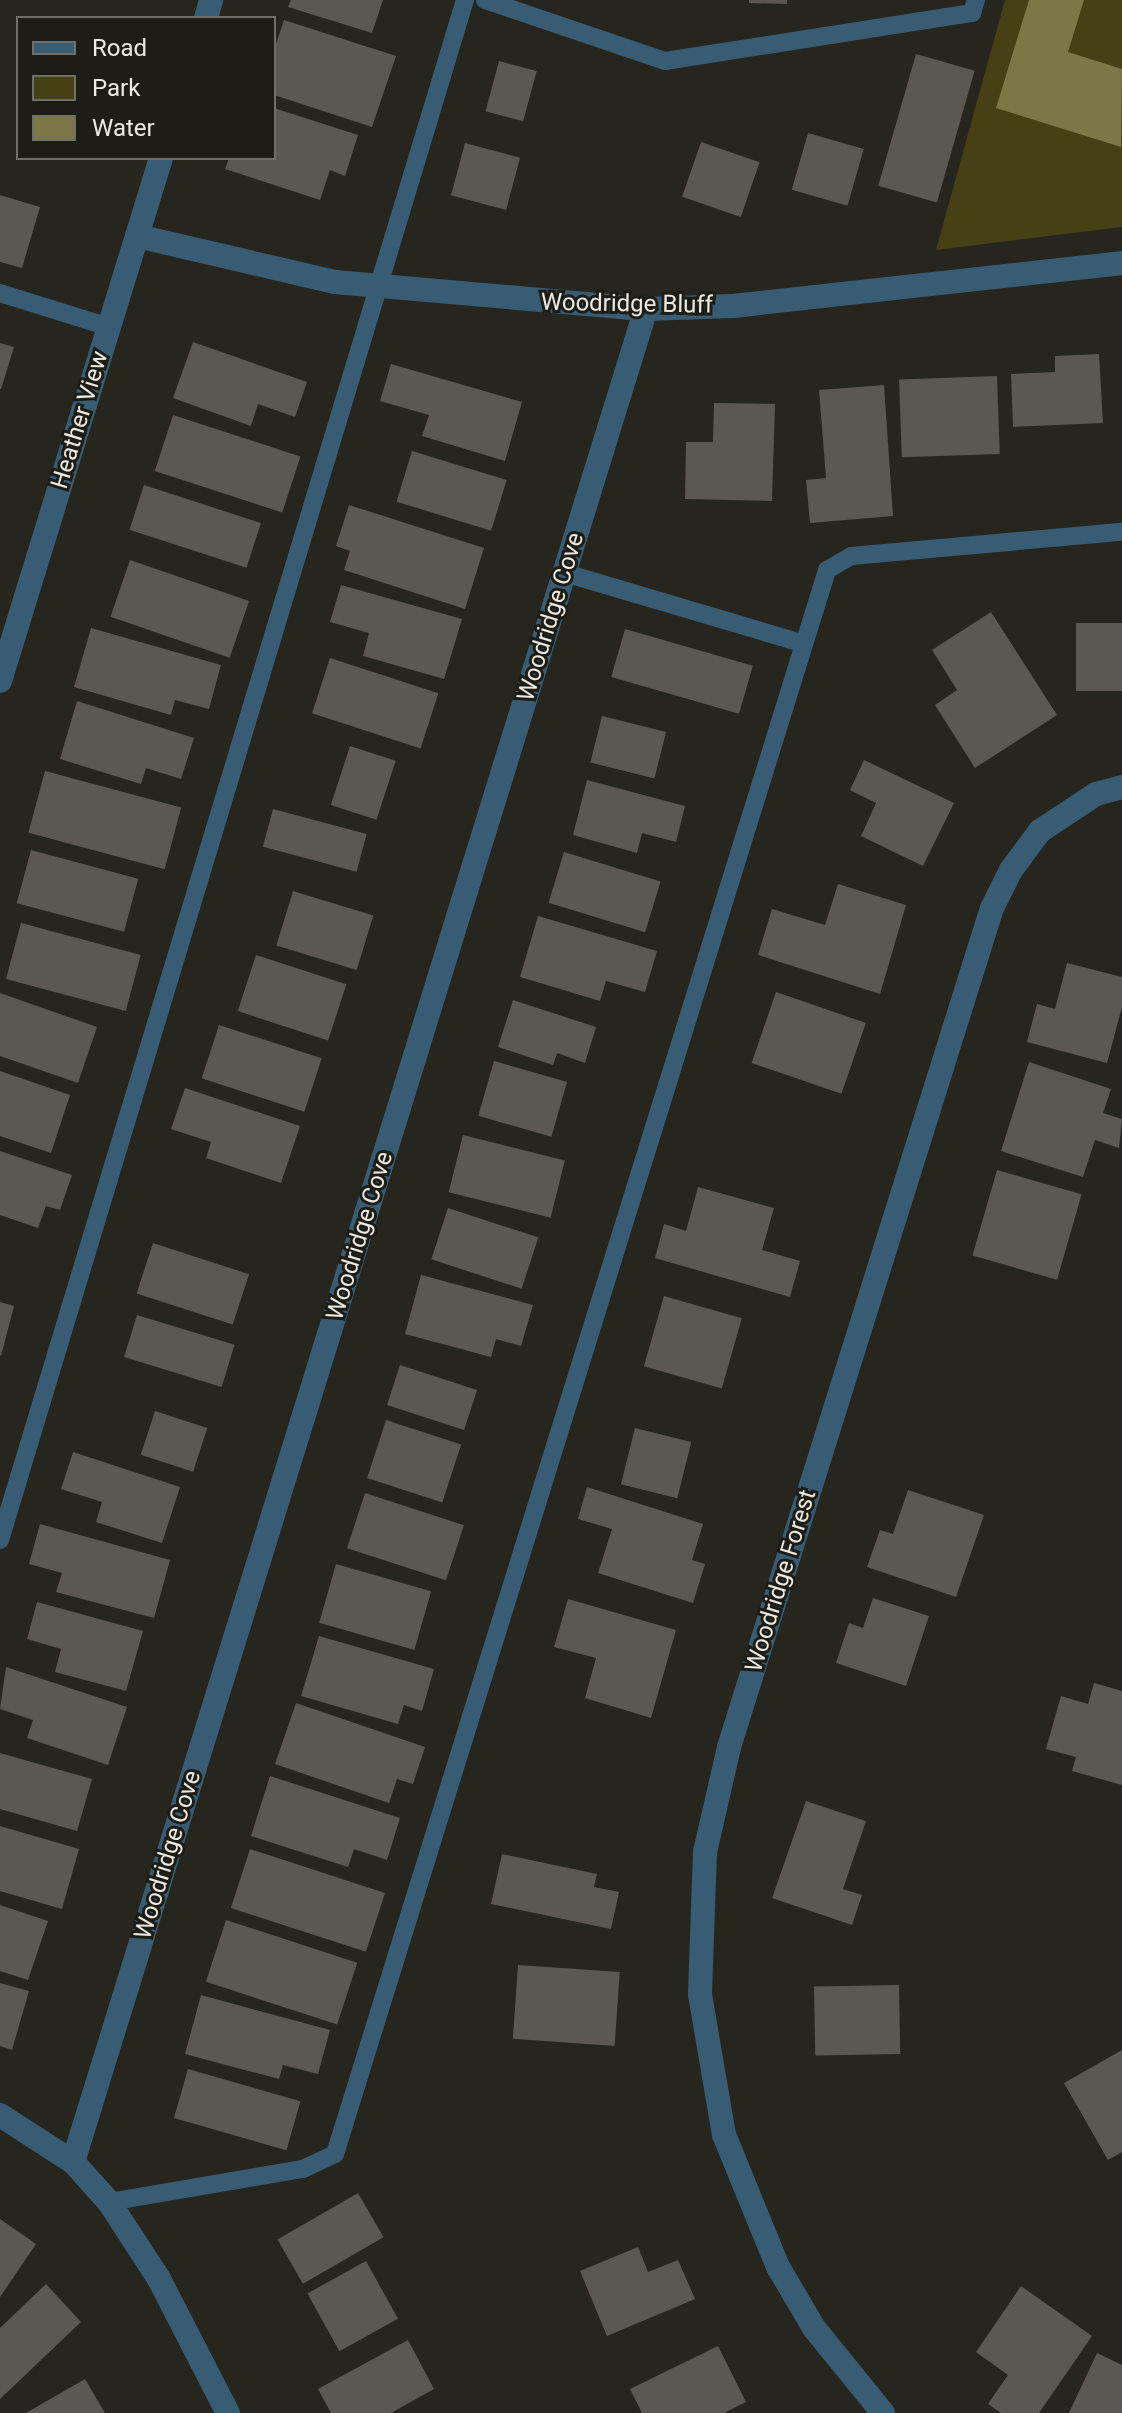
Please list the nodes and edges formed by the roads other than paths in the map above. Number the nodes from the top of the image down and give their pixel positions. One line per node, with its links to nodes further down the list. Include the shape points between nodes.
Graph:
1 (465, 0): 7 (lane)
2 (485, 0): 3 (lane, via 665,61 972,13)
3 (976, 0)
4 (160, 160): 5 (street, Heather View)
5 (137, 236): 7 (street, Woodridge Bluff, via 239,263); 10 (street, Heather View)
6 (1122, 263): 9 (street, Woodridge Bluff, via 733,306)
7 (377, 286): 9 (street, Woodridge Bluff); 16 (lane)
8 (0, 293): 10 (lane)
9 (646, 309): 12 (street, Woodridge Cove)
10 (109, 327): 14 (street, Heather View)
11 (1122, 532): 13 (lane, via 851,556 827,570)
12 (565, 573): 13 (lane); 18 (street, Woodridge Cove)
13 (801, 643): 19 (lane, via 335,2154 303,2169)
14 (0, 681)
15 (1122, 787): 21 (street, Woodridge Forest, via 1096,794 1040,831 992,908 729,1747 705,1852 700,1994 724,2135 778,2267 814,2328)
16 (0, 1540)
17 (0, 2115): 18 (street)
18 (73, 2162): 19 (street)
19 (109, 2202): 20 (street, via 159,2279)
20 (228, 2413)
21 (883, 2413)

